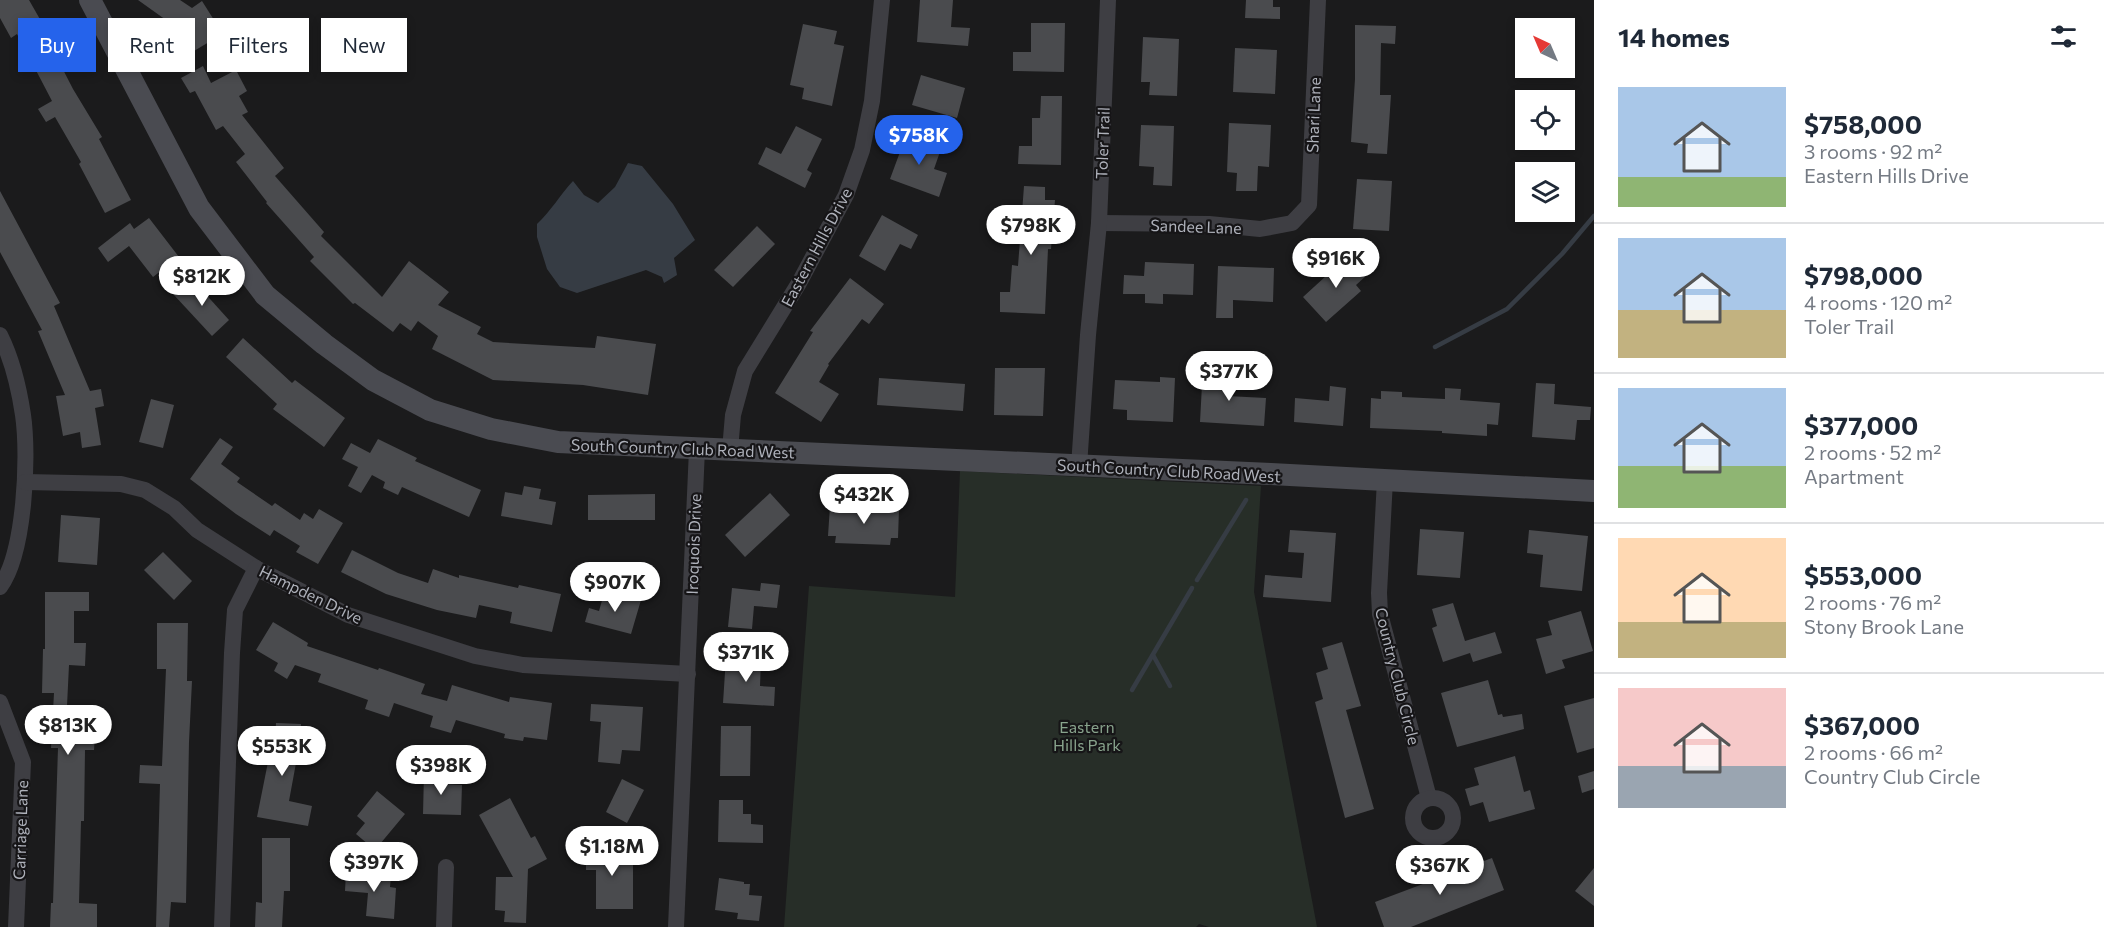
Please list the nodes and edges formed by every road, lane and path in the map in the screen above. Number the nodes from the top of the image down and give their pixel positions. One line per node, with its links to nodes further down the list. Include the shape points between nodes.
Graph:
1 (90, 0): 8 (street, South Country Club Road West, via 199,208 265,295 324,344 373,380 430,410 491,429 558,442)
2 (882, 0): 9 (street, Eastern Hills Drive, via 872,101 862,150 846,195 746,371 733,416)
3 (1108, 0): 5 (street, Toler Trail)
4 (1318, 0): 6 (street, Shari Lane, via 1310,205)
5 (1099, 223): 6 (street, Sandee Lane, via 1209,224 1260,229); 10 (street, Toler Trail)
6 (1292, 223)
7 (0, 335): 12 (street, via 8,351 23,416)
8 (697, 449): 9 (street, South Country Club Road West); 16 (street, Iroquois Drive)
9 (730, 450): 10 (street, South Country Club Road West)
10 (1079, 466): 11 (street, South Country Club Road West)
11 (1385, 480): 13 (street, South Country Club Road West); 18 (street, Country Club Circle, via 1380,614)
12 (25, 482): 14 (street, Hampden Drive, via 121,484 145,490 174,508 196,530); 15 (street, via 18,543)
13 (1594, 491)
14 (256, 568): 16 (street, Hampden Drive, via 348,615 475,656 523,665); 21 (street, via 235,610)
15 (0, 587)
16 (688, 674): 23 (street, Iroquois Drive)
17 (0, 702): 20 (street, Carriage Lane, via 23,762)
18 (1429, 798)
19 (446, 867): 22 (street)
20 (16, 927)
21 (222, 927)
22 (444, 927)
23 (676, 927)

